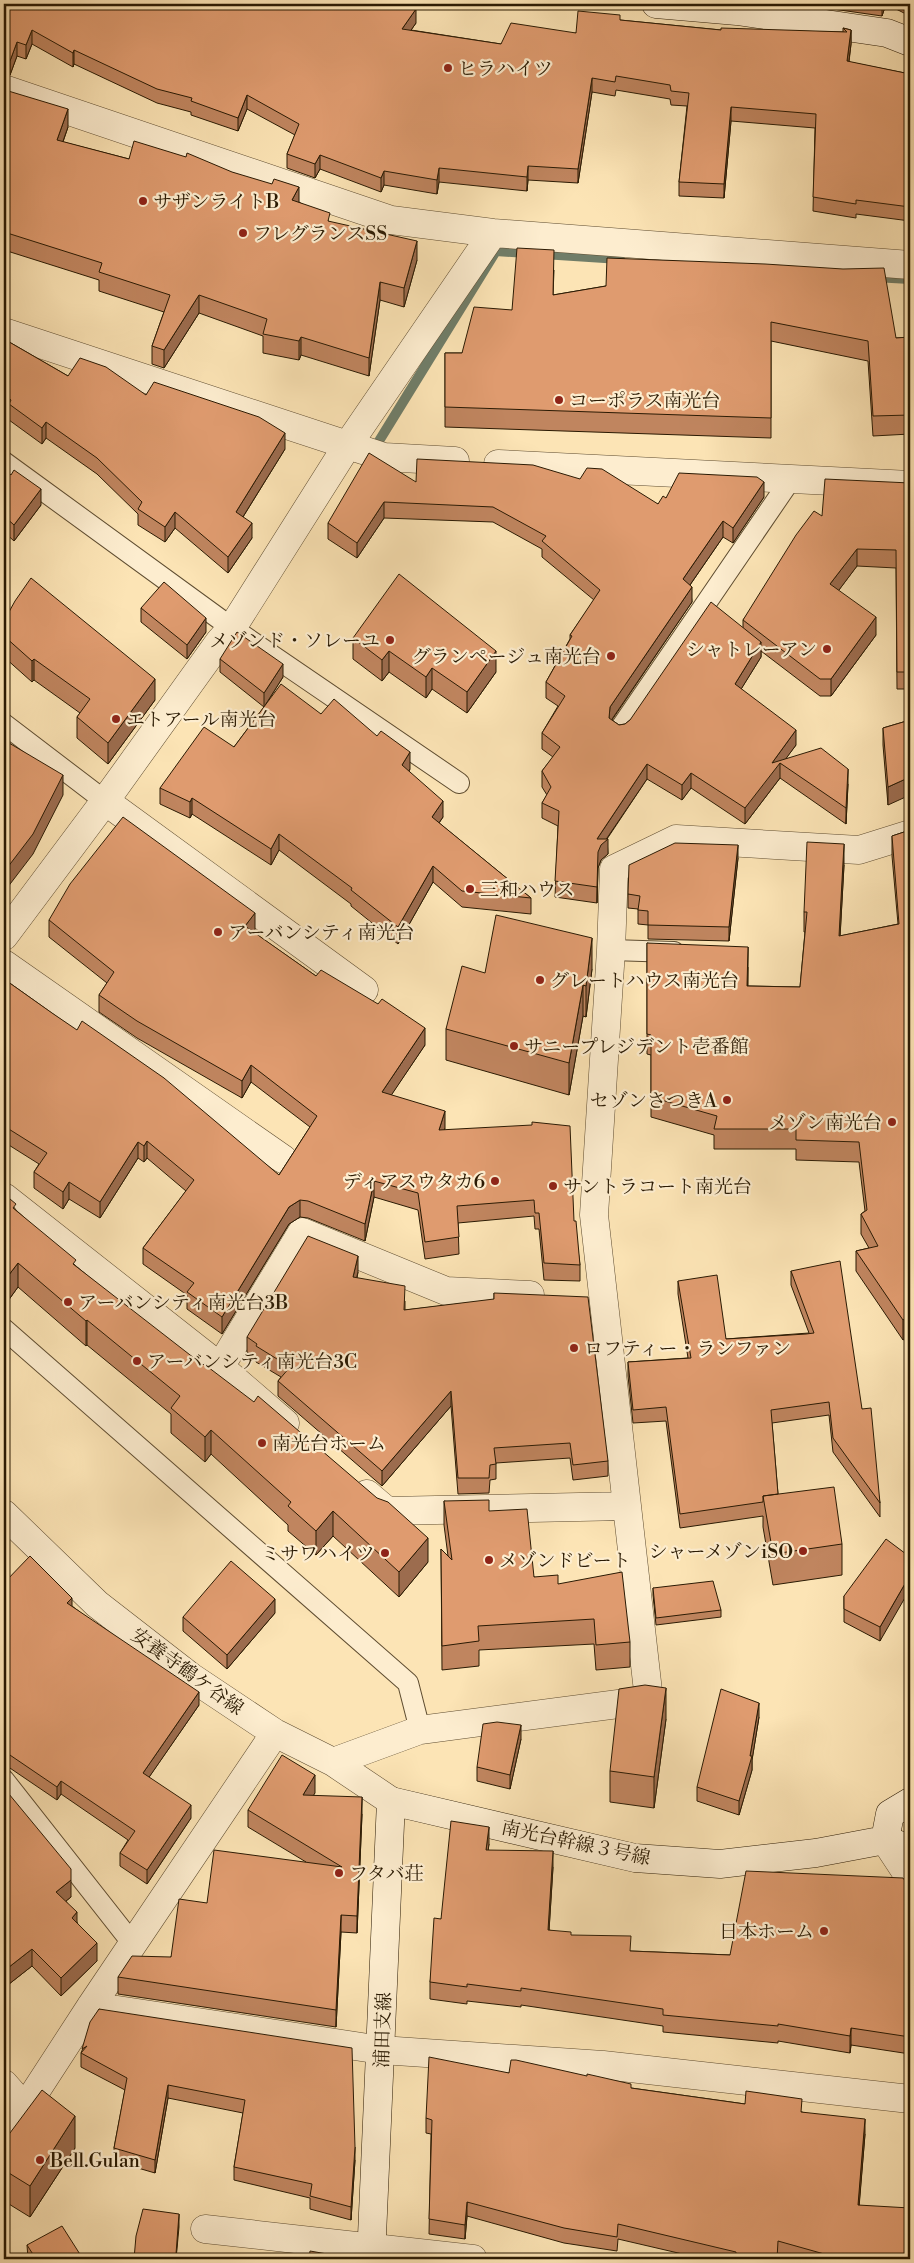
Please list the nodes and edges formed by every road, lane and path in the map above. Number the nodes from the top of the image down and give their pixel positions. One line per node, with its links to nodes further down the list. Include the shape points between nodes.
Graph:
1 (656, 4): 2 (street)
2 (739, 8): 3 (street, via 887,33)
3 (910, 42)
4 (4, 89): 5 (street, via 391,220)
5 (493, 233): 6 (street); 8 (street)
6 (910, 265)
7 (4, 332): 8 (street)
8 (347, 446): 10 (street, via 384,458); 12 (street)
9 (4, 462): 12 (lane)
10 (791, 479): 11 (street); 14 (lane)
11 (910, 485)
12 (232, 628): 15 (lane); 16 (street, via 220,640)
13 (4, 724): 16 (lane)
14 (620, 728)
15 (459, 782)
16 (105, 801): 18 (street); 22 (street)
17 (910, 834): 19 (street, via 859,850 676,838 614,869)
18 (4, 936)
19 (611, 950): 20 (lane); 30 (street, via 594,1215 592,1298)
20 (696, 952)
21 (4, 964): 23 (street)
22 (364, 990)
23 (283, 1159)
24 (4, 1197): 27 (street)
25 (553, 1296): 27 (street, via 446,1291 302,1232)
26 (4, 1329): 32 (lane, via 408,1683)
27 (220, 1367): 28 (street)
28 (307, 1442)
29 (351, 1480): 30 (street, via 387,1511)
30 (626, 1506): 32 (street, via 649,1700)
31 (4, 1514): 33 (street, 安養寺鶴ケ谷線, via 97,1604 191,1677)
32 (420, 1730): 34 (street)
33 (276, 1733): 34 (street, 安養寺鶴ケ谷線); 40 (street)
34 (333, 1762): 36 (street, 安養寺鶴ケ谷線)
35 (4, 1780): 40 (lane)
36 (391, 1801): 38 (street, 南光台幹線３号線, via 635,1858 720,1864); 42 (street, 浦田支線)
37 (910, 1802): 38 (street, via 890,1814)
38 (898, 1845): 39 (street)
39 (910, 1878)
40 (133, 1944): 41 (street)
41 (91, 2006): 42 (street); 45 (street)
42 (381, 2050): 44 (street, via 603,2065); 48 (street, 浦田支線)
43 (4, 2084): 45 (street)
44 (910, 2099)
45 (25, 2108): 46 (street)
46 (4, 2140)
47 (205, 2229): 48 (street)
48 (372, 2253): 49 (street)
49 (473, 2259)

